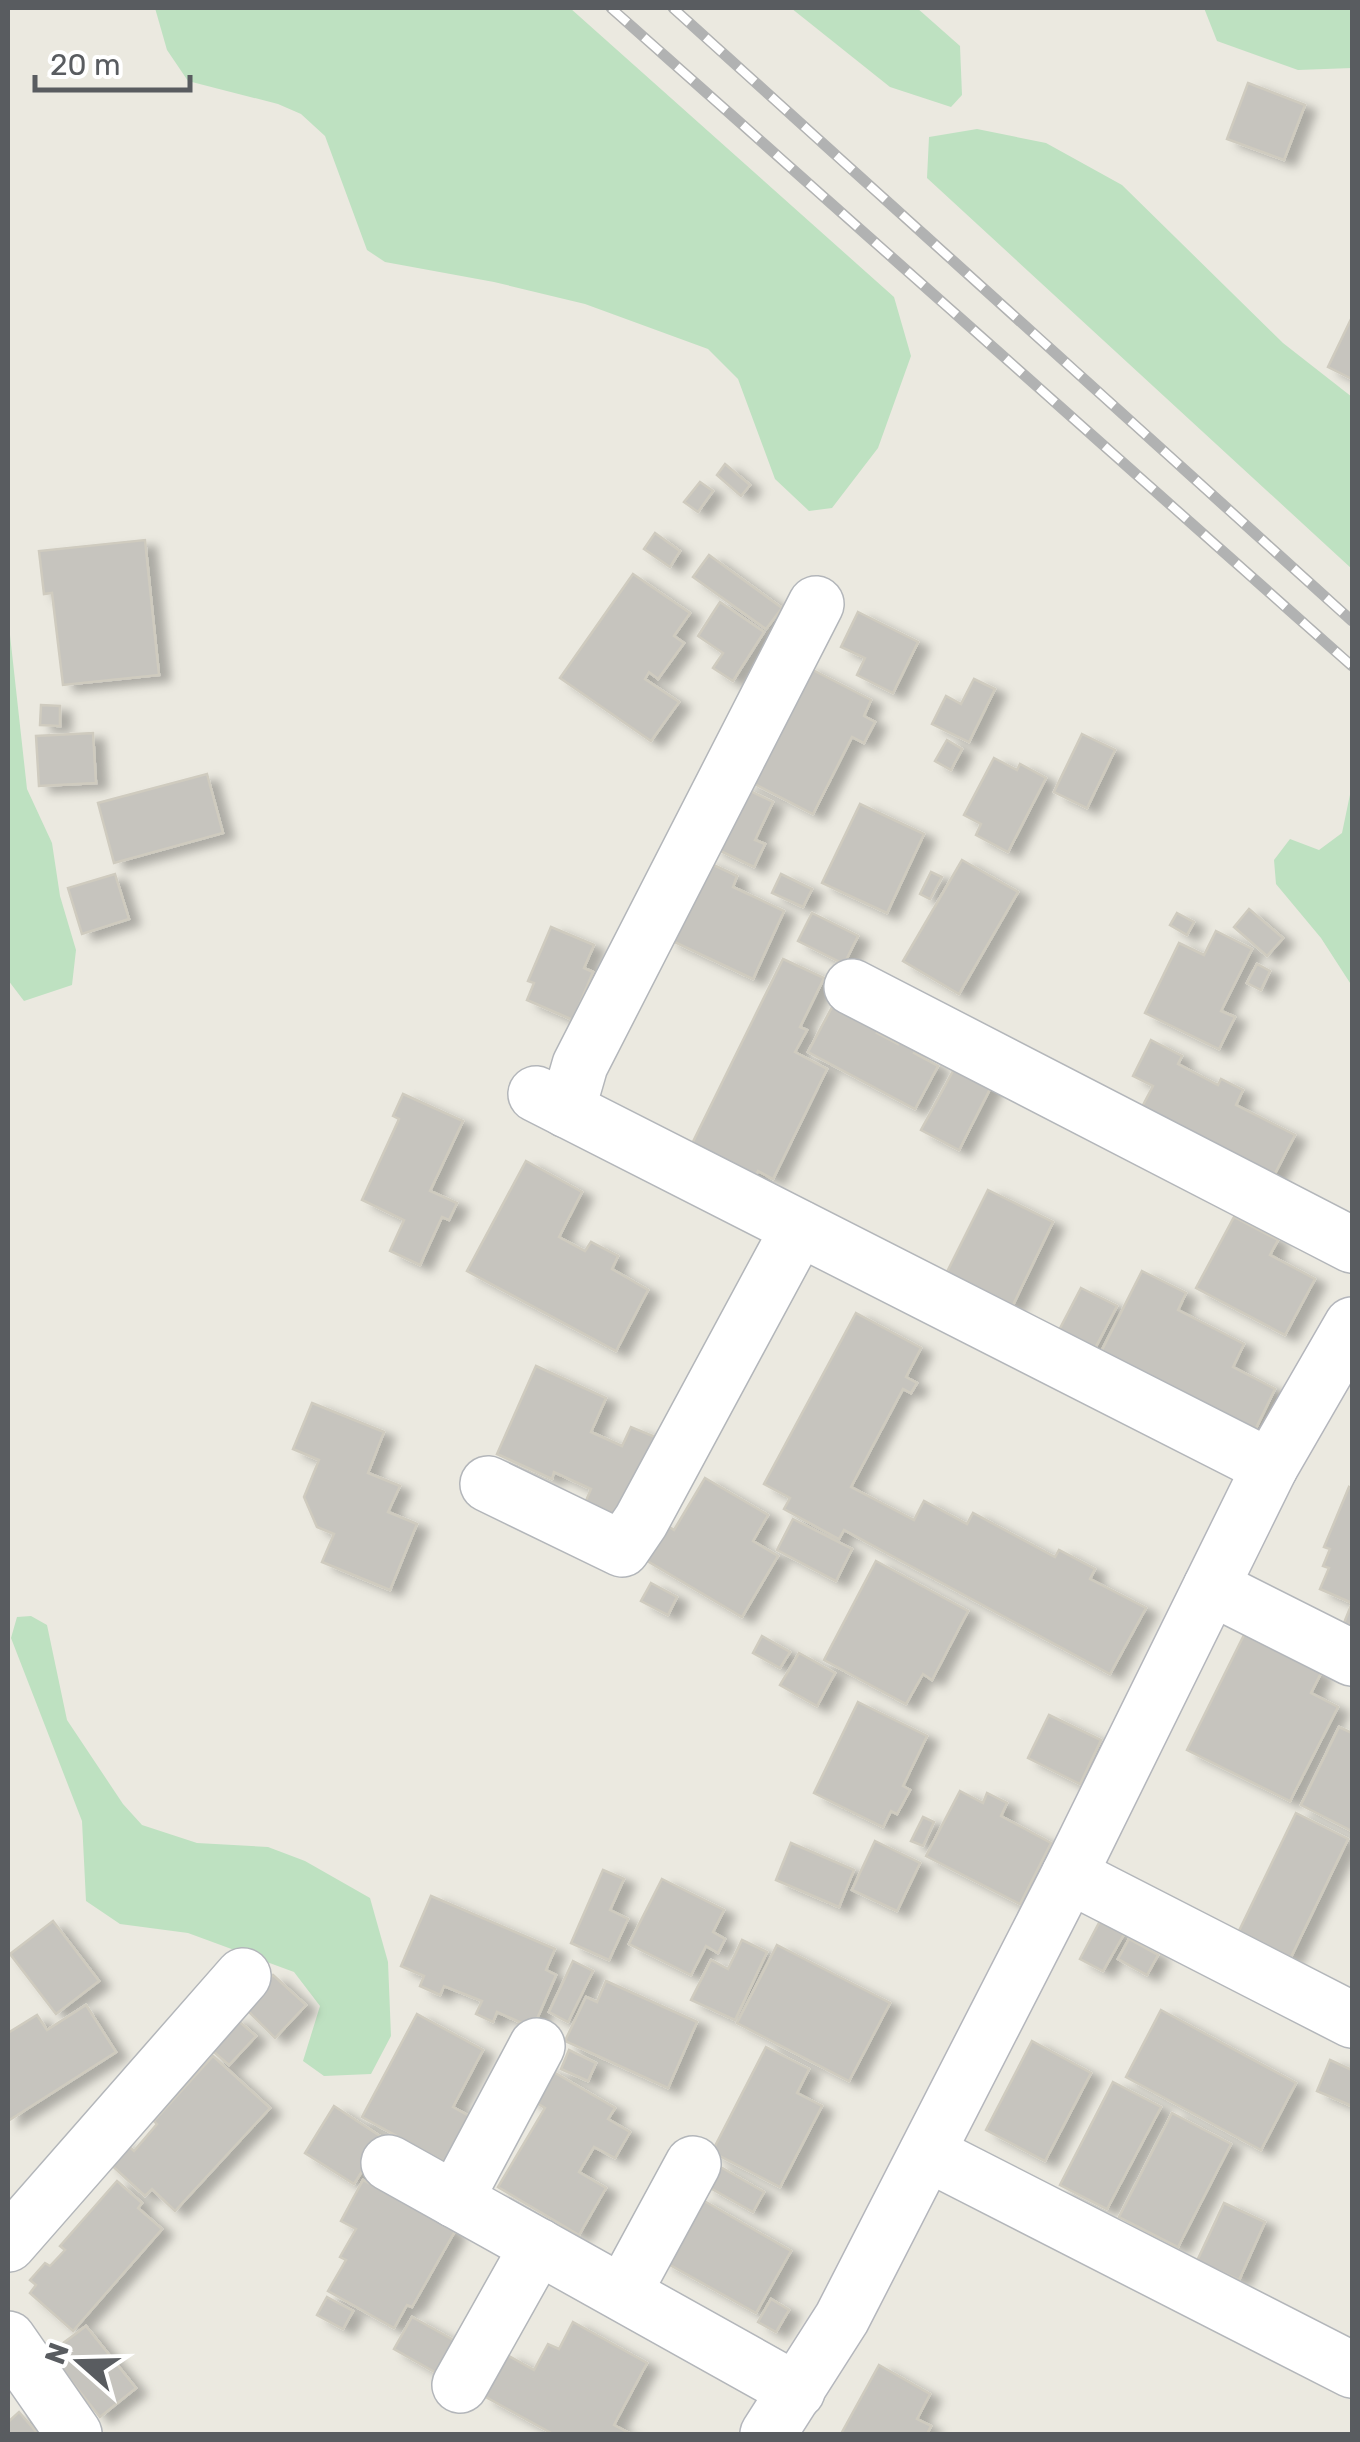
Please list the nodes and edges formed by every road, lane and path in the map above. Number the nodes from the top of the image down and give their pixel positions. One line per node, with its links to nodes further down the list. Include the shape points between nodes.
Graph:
1 (816, 604): 3 (street, via 580,1065 552,1102)
2 (852, 987): 4 (street)
3 (799, 1228): 6 (street); 7 (street, via 622,1549)
4 (1352, 1244)
5 (1352, 1325): 6 (street)
6 (1270, 1467): 8 (street)
7 (488, 1484)
8 (1211, 1587): 9 (street); 10 (street)
9 (1352, 1658)
10 (1069, 1875): 12 (street); 14 (street)
11 (243, 1976): 18 (street)
12 (1352, 2020)
13 (538, 2046): 17 (street)
14 (926, 2153): 22 (street); 24 (street, via 842,2318)
15 (389, 2163): 17 (street)
16 (693, 2164): 20 (street)
17 (455, 2200): 19 (street)
18 (8, 2244)
19 (538, 2246): 20 (street); 23 (street)
20 (623, 2293): 24 (street)
21 (8, 2339): 25 (street)
22 (1352, 2370)
23 (460, 2385)
24 (783, 2412)
25 (74, 2434)

